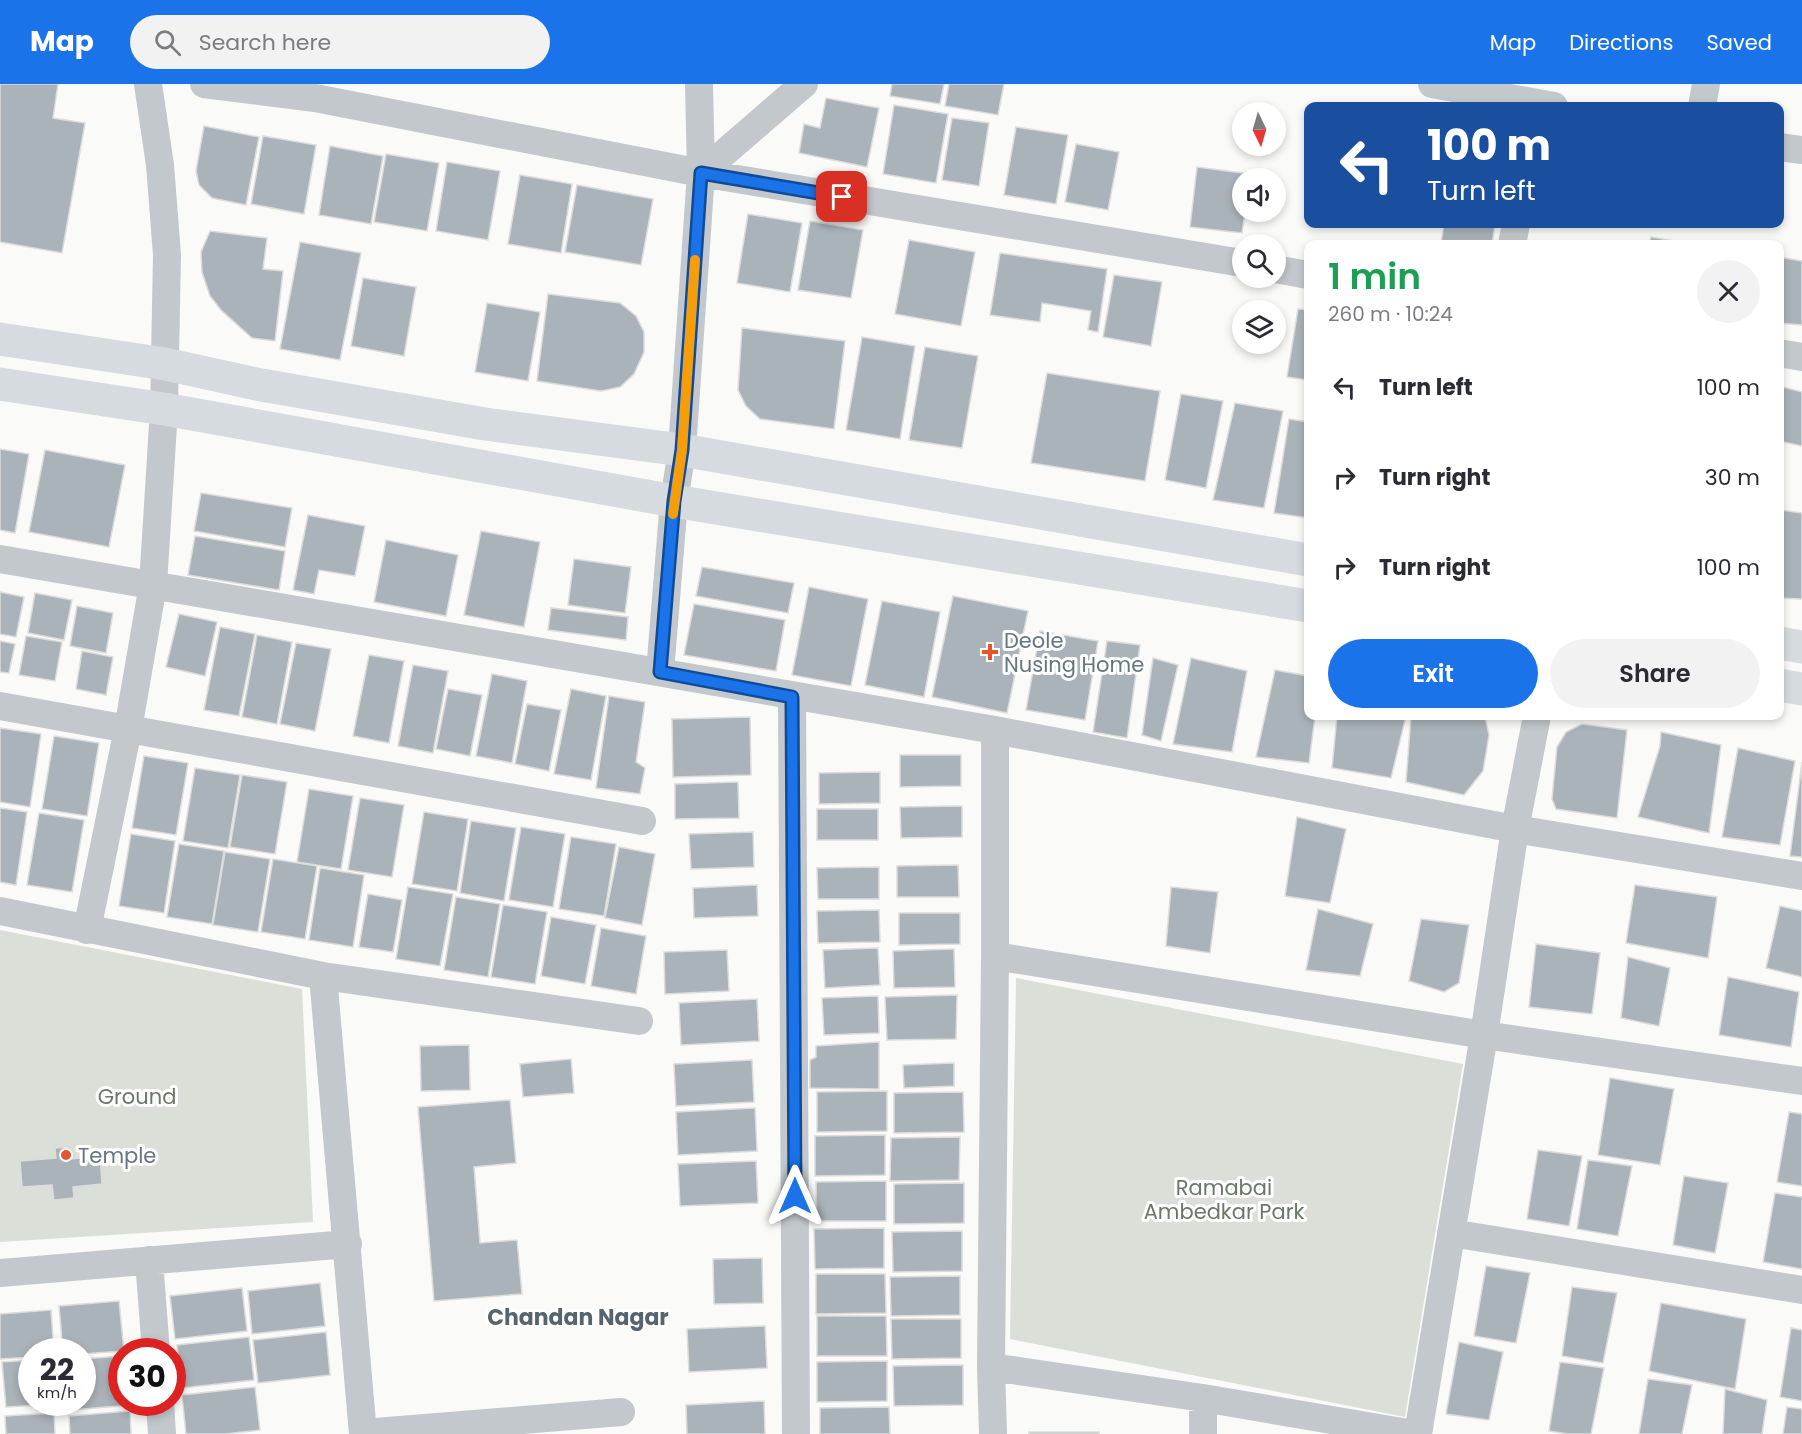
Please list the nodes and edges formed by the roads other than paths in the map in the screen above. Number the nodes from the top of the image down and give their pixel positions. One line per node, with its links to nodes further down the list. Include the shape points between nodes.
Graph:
1 (148, 84): 20 (street, via 167,255)
2 (204, 84): 7 (street)
3 (699, 84): 13 (street)
4 (804, 84): 13 (street)
5 (1432, 84): 9 (street)
6 (1706, 84): 10 (street)
7 (312, 91): 8 (street)
8 (367, 96): 13 (street)
9 (1530, 99)
10 (1702, 102)
11 (1784, 148): 12 (street)
12 (1802, 150)
13 (701, 173): 14 (street); 23 (street)
14 (1232, 262)
15 (1286, 271): 16 (street)
16 (1304, 273)
17 (0, 339): 20 (main road)
18 (1784, 354): 19 (street)
19 (1802, 357)
20 (165, 364): 22 (street); 23 (main road, via 485,424)
21 (0, 384): 22 (main road)
22 (164, 410): 24 (main road); 27 (street)
23 (682, 450): 24 (street); 26 (main road)
24 (674, 501): 28 (main road); 31 (street)
25 (0, 559): 27 (street)
26 (1304, 559)
27 (153, 585): 31 (street); 37 (street)
28 (1304, 605)
29 (1784, 644): 30 (main road)
30 (1802, 647)
31 (660, 672): 34 (street)
32 (1784, 686): 33 (main road)
33 (1802, 689)
34 (792, 697): 38 (street); 61 (street)
35 (0, 706): 37 (street)
36 (1536, 720): 40 (street)
37 (128, 729): 39 (street); 43 (street)
38 (995, 730): 40 (street); 44 (street)
39 (642, 821)
40 (1515, 829): 41 (street); 47 (street)
41 (1802, 876)
42 (0, 911): 43 (street)
43 (87, 930): 45 (street)
44 (995, 956): 47 (street); 55 (street)
45 (323, 976): 46 (street); 50 (street)
46 (639, 1021)
47 (1484, 1035): 48 (street); 49 (street)
48 (1802, 1081)
49 (1451, 1233): 53 (street); 64 (street)
50 (348, 1244): 51 (street); 59 (street)
51 (149, 1260): 52 (street); 54 (street)
52 (0, 1273)
53 (1802, 1290)
54 (155, 1338)
55 (991, 1367): 56 (street); 62 (street)
56 (1203, 1398): 63 (street); 64 (street)
57 (621, 1412): 59 (street)
58 (161, 1416): 60 (street)
59 (363, 1433)
60 (162, 1434)
61 (796, 1434)
62 (993, 1434)
63 (1203, 1434)
64 (1416, 1434)

